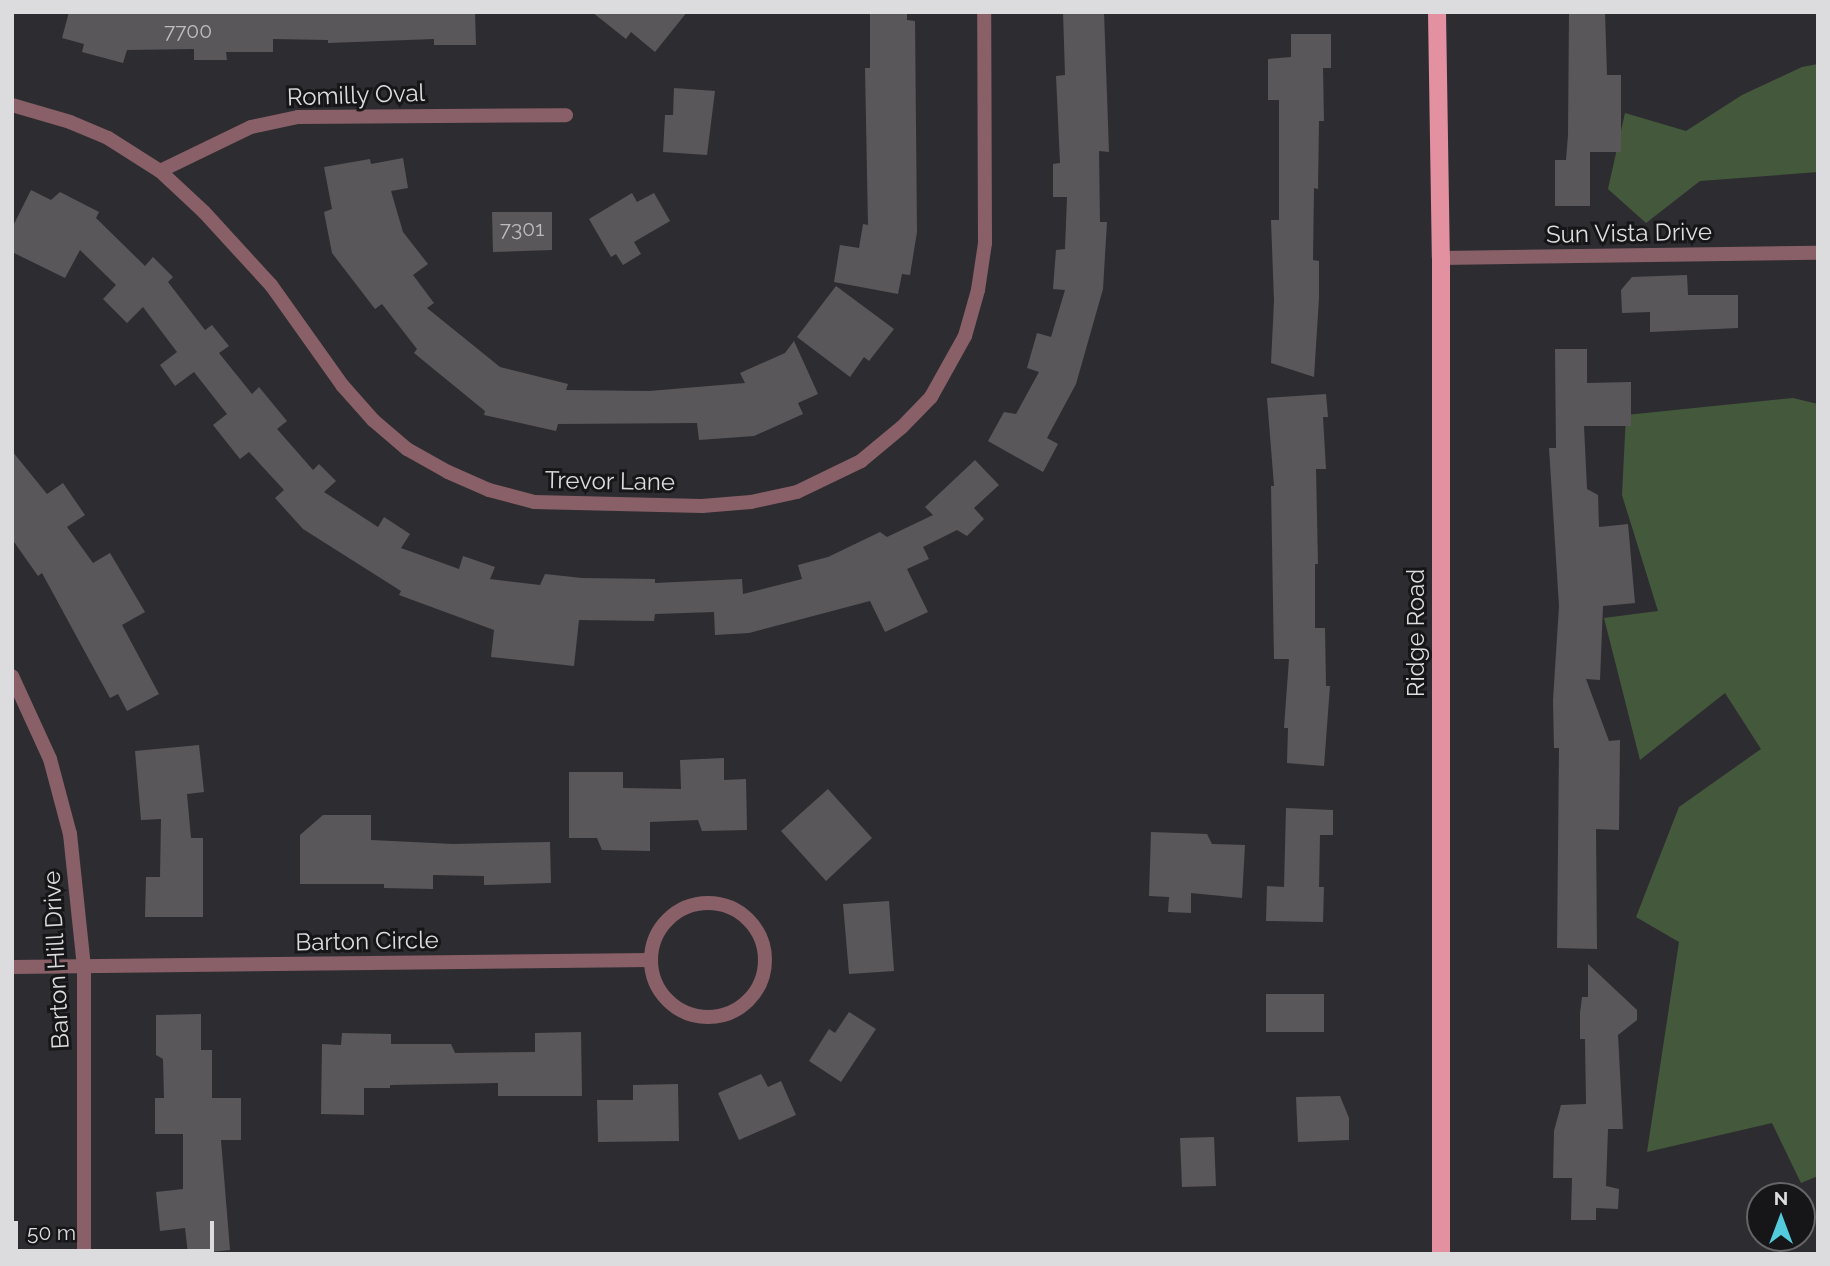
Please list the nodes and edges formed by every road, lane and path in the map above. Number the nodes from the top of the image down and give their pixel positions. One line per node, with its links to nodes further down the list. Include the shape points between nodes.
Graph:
1 (984, 12): 5 (street, Trevor Lane, via 985,243 965,336 931,397 861,461 797,492 751,502 702,506 534,502 447,472 407,449 373,420 342,385 271,285)
2 (1437, 12): 7 (main road, Ridge Road)
3 (12, 105): 5 (street, Trevor Lane, via 108,138)
4 (566, 115): 5 (street, Romilly Oval, via 298,117 251,127)
5 (160, 171)
6 (1818, 254): 7 (street, Sun Vista Drive)
7 (1441, 257): 13 (main road, Ridge Road)
8 (12, 676): 11 (street, Barton Hill Drive, via 60,792 70,834)
9 (651, 960): 9 (street, via 653,942 662,926 674,914 708,902 742,914 755,926 766,960 752,997 718,1016 698,1016 664,997); 11 (street, Barton Circle)
10 (12, 967): 11 (street, Barton Circle)
11 (85, 967): 12 (street, Barton Hill Drive)
12 (85, 1254)
13 (1441, 1254)

